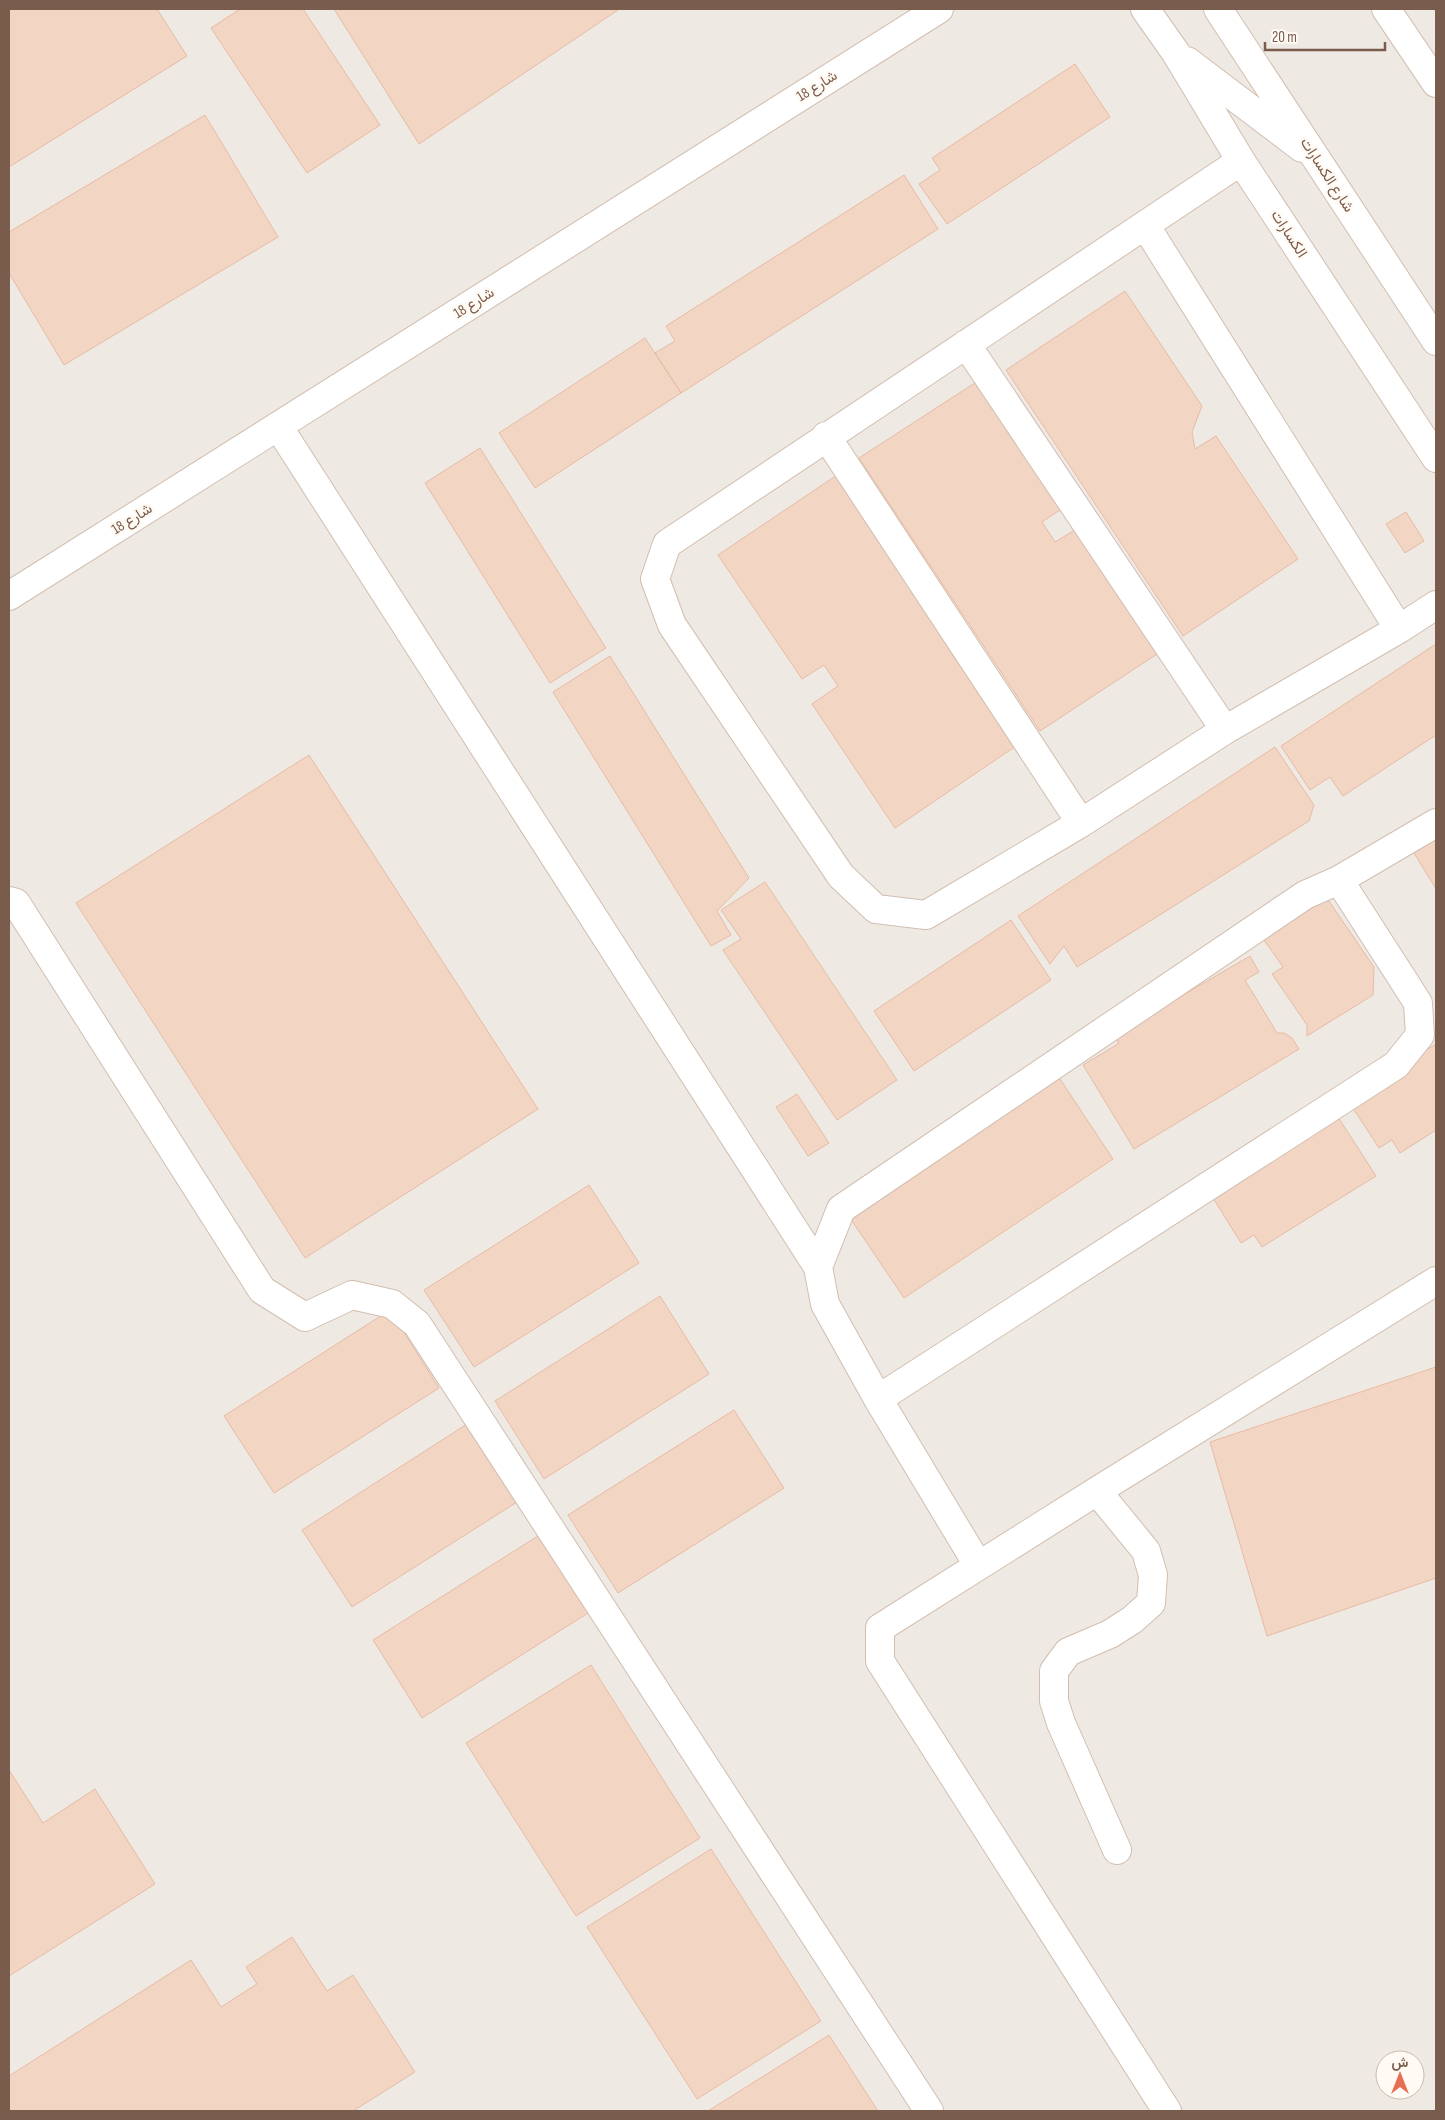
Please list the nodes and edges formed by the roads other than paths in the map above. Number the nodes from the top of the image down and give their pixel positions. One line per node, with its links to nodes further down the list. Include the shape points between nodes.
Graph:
1 (939, 9): 12 (street, شارع 18)
2 (1146, 9): 5 (street, الكسارات)
3 (1218, 9): 8 (street, شارع الكسارات)
4 (1386, 9): 6 (street)
5 (1176, 52): 7 (street, الكسارات); 8 (street)
6 (1436, 83)
7 (1240, 160): 9 (street); 14 (street, الكسارات)
8 (1318, 160): 10 (street, شارع الكسارات)
9 (1145, 226): 11 (street); 17 (street)
10 (1436, 341)
11 (966, 344): 13 (street); 18 (street)
12 (278, 426): 15 (street, شارع 18); 23 (street)
13 (826, 436): 19 (street); 19 (street, via 666,544 654,579 672,625 841,876 876,909 926,915)
14 (1436, 458)
15 (9, 596)
16 (1436, 605): 17 (street)
17 (1399, 629): 18 (street)
18 (1225, 730): 19 (street)
19 (1081, 822)
20 (1436, 823): 21 (street)
21 (1339, 880): 23 (street, via 1305,895 841,1209); 25 (street, via 1418,1004 1420,1035 1396,1065)
22 (9, 900): 29 (street, via 16,903 262,1290 305,1317 352,1295 392,1304 417,1324)
23 (818, 1267): 25 (street, via 825,1304)
24 (1436, 1282): 26 (street)
25 (878, 1399): 27 (street)
26 (1097, 1490): 27 (street); 28 (street, via 1146,1552 1153,1575 1151,1603 1110,1634 1068,1652 1054,1671 1054,1701)
27 (978, 1565): 30 (street, via 880,1628 880,1661)
28 (1117, 1850)
29 (929, 2111)
30 (1167, 2111)

